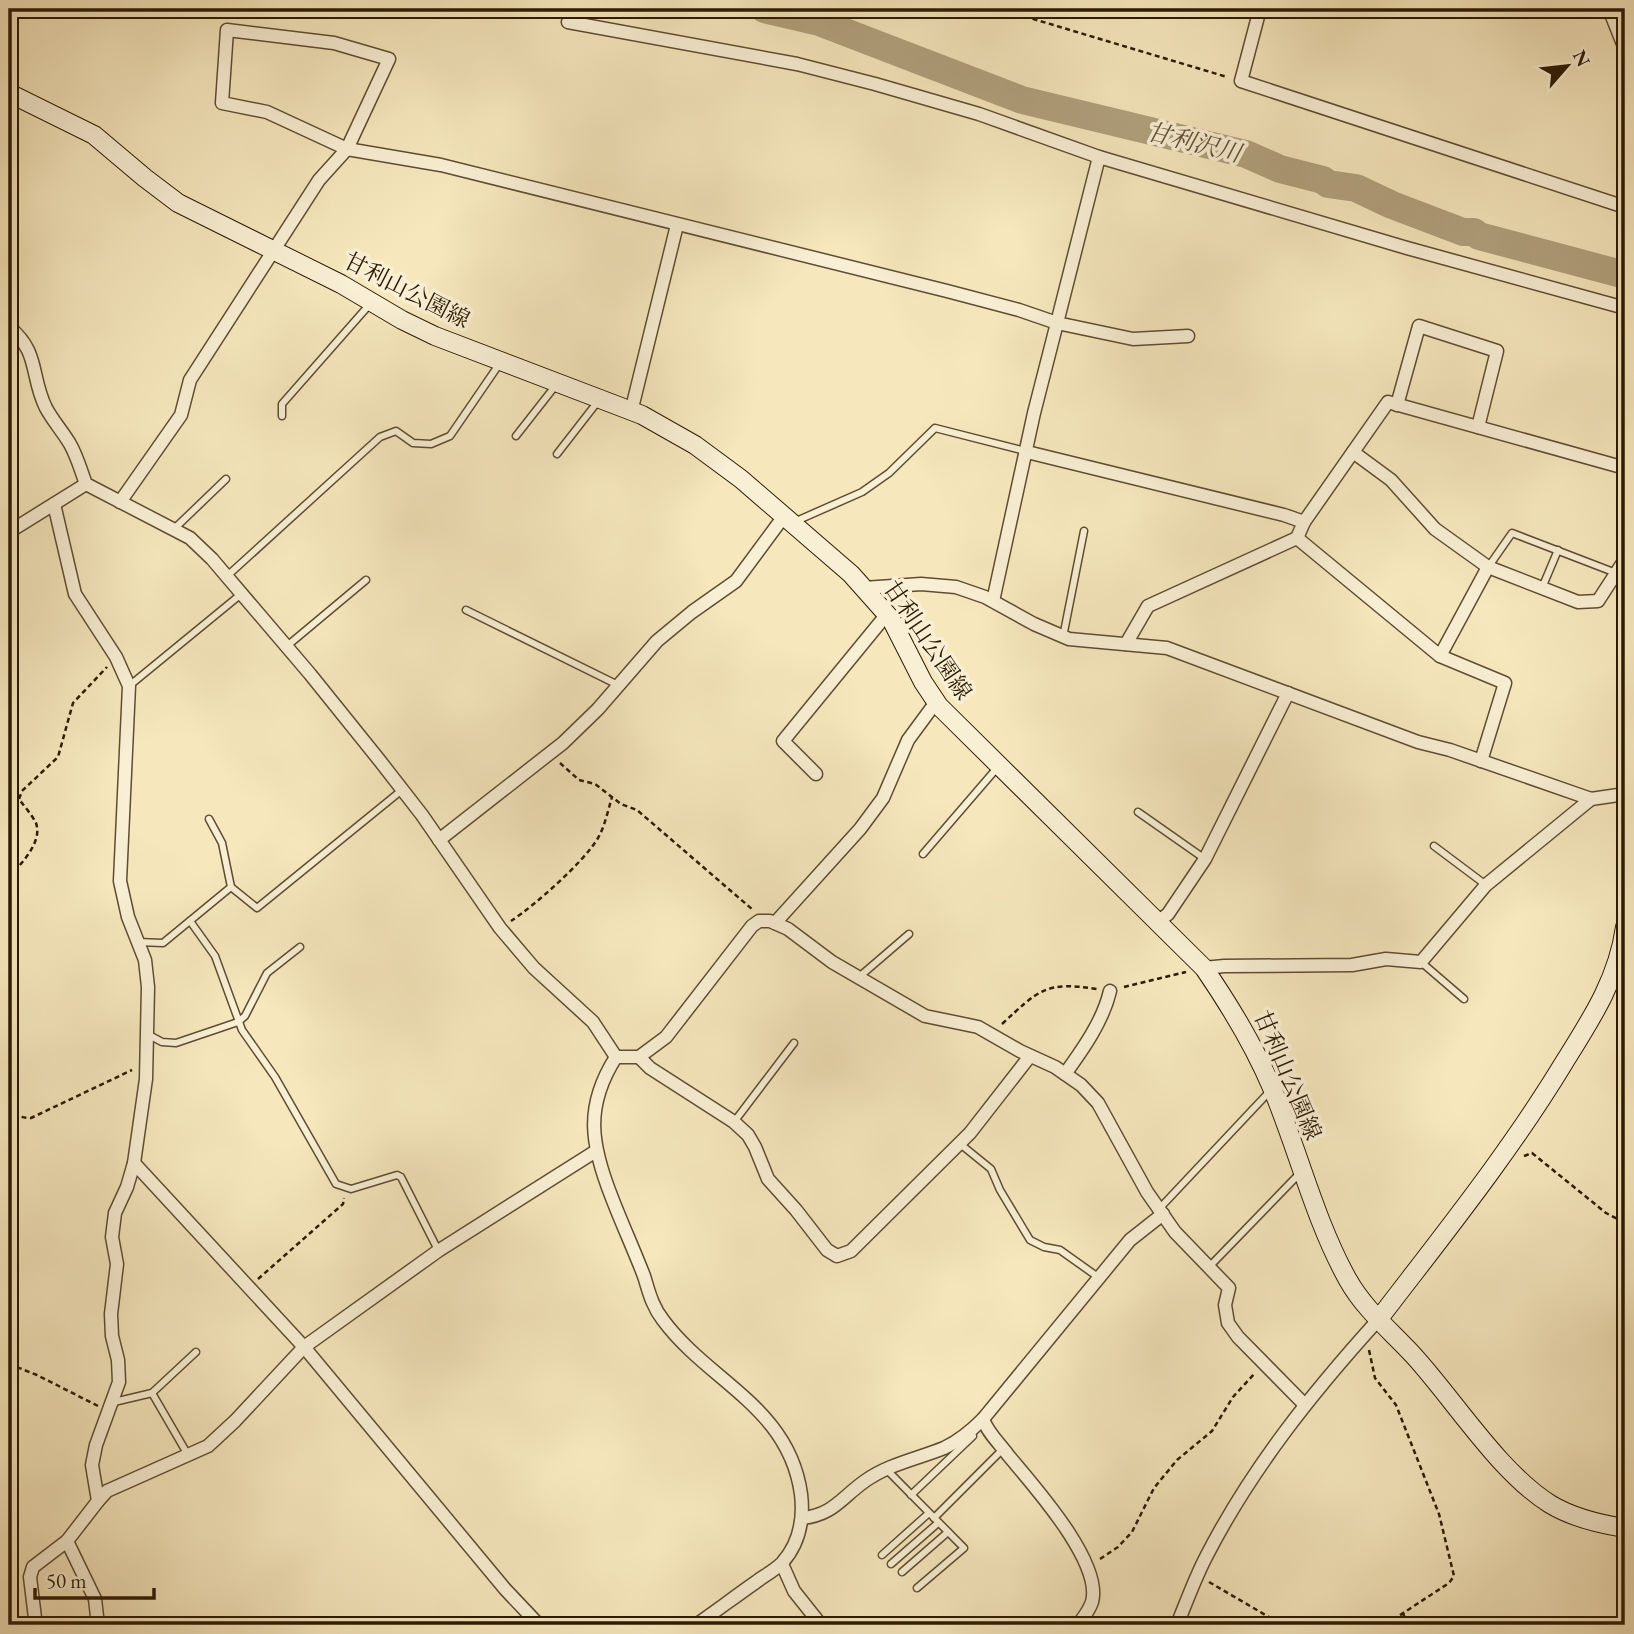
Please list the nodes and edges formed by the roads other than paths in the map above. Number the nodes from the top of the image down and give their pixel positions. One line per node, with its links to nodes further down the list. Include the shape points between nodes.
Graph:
1 (1260, 9): 8 (street, via 1241,81)
2 (1609, 9): 4 (street)
3 (568, 22): 7 (street, via 875,83)
4 (1625, 49)
5 (9, 93): 10 (main road, 甘利山公園線, via 94,135 178,203)
6 (347, 149): 6 (street, via 389,59 334,43 227,30 222,103 267,112); 9 (street, via 441,165); 10 (street, via 319,180)
7 (1099, 157): 12 (street); 13 (street)
8 (1625, 207)
9 (677, 225): 13 (street, via 947,291); 20 (street)
10 (274, 252): 11 (main road, 甘利山公園線); 30 (street, via 190,380 181,415)
11 (372, 302): 16 (main road, 甘利山公園線, via 435,336); 21 (lane, via 282,404)
12 (1625, 308)
13 (1057, 323): 15 (street, via 1133,339); 24 (street)
14 (9, 327): 29 (street, via 30,351 39,390 71,446)
15 (1188, 336)
16 (502, 361): 17 (main road, 甘利山公園線); 42 (lane, via 450,436 432,444 413,443 396,431 380,437)
17 (558, 383): 18 (main road, 甘利山公園線); 23 (lane)
18 (599, 400): 20 (main road, 甘利山公園線); 26 (lane)
19 (1397, 405): 22 (street); 22 (street, via 1419,326 1497,351); 25 (street, via 1388,402)
20 (631, 412): 32 (main road, 甘利山公園線, via 695,445)
21 (282, 416)
22 (1478, 427): 27 (street)
23 (516, 436)
24 (1027, 452): 32 (lane, via 935,428 889,474 862,492); 33 (street); 47 (street)
25 (1353, 452): 33 (street); 40 (street, via 1391,480 1435,529)
26 (557, 454)
27 (1625, 468)
28 (226, 479): 34 (lane)
29 (86, 484): 30 (street); 31 (street)
30 (120, 502): 34 (street)
31 (54, 504): 36 (street); 55 (street, via 75,594)
32 (788, 520): 44 (main road, 甘利山公園線); 54 (street, via 736,581 657,641)
33 (1304, 522): 37 (street)
34 (174, 529): 42 (street, via 190,538)
35 (1084, 531): 50 (lane)
36 (9, 532)
37 (1297, 538): 51 (street, via 1148,606); 53 (street)
38 (1558, 550): 40 (lane, via 1512,533); 41 (lane); 45 (lane)
39 (1625, 560): 41 (street)
40 (1488, 567): 45 (street); 53 (street)
41 (1616, 573): 45 (street, via 1598,601 1578,602)
42 (226, 577): 46 (street)
43 (366, 580): 52 (lane)
44 (864, 587): 47 (street, via 956,587); 49 (main road, 甘利山公園線)
45 (1542, 588)
46 (240, 594): 52 (street); 55 (lane)
47 (993, 601): 50 (street)
48 (466, 610): 54 (lane)
49 (887, 614): 57 (main road, 甘利山公園線); 60 (street, via 783,741)
50 (1062, 636): 51 (street)
51 (1126, 644): 56 (street, via 1167,648)
52 (286, 646): 61 (street)
53 (1440, 656): 58 (street, via 1505,683)
54 (618, 685): 66 (street, via 550,754)
55 (129, 686): 77 (street, via 120,881)
56 (1287, 693): 58 (street); 69 (street)
57 (936, 702): 59 (main road, 甘利山公園線); 74 (street, via 908,740 883,798)
58 (1481, 761): 63 (street)
59 (999, 766): 68 (lane); 73 (main road, 甘利山公園線)
60 (816, 774)
61 (402, 790): 66 (street); 71 (lane, via 257,908)
62 (1625, 794): 63 (street)
63 (1591, 799): 70 (street)
64 (1138, 812): 69 (lane)
65 (209, 819): 71 (lane, via 222,842)
66 (439, 841): 88 (street, via 500,928 534,968 593,1021)
67 (1434, 846): 70 (lane)
68 (923, 854)
69 (1205, 859): 73 (street)
70 (1486, 885): 79 (street)
71 (231, 887): 72 (lane)
72 (190, 921): 77 (lane, via 163,943); 84 (lane, via 215,956)
73 (1159, 921): 80 (main road, 甘利山公園線)
74 (775, 923): 81 (street); 89 (street, via 759,921 752,926 666,1037)
75 (1625, 927): 101 (main road, via 1622,949 1598,1009 1546,1093)
76 (909, 934): 81 (lane)
77 (138, 942): 85 (street, via 148,987)
78 (300, 947): 84 (lane, via 267,973)
79 (1421, 962): 80 (street, via 1386,959 1352,965); 83 (lane)
80 (1204, 968): 91 (main road, 甘利山公園線, via 1234,1012)
81 (859, 976): 87 (street, via 925,1016 978,1027)
82 (1111, 991): 90 (street, via 1107,1006)
83 (1464, 999)
84 (238, 1022): 85 (lane, via 176,1043); 98 (lane, via 336,1184 351,1189 401,1177)
85 (147, 1034): 95 (street)
86 (794, 1043): 92 (lane)
87 (1030, 1056): 90 (street); 93 (street)
88 (616, 1057): 89 (street); 94 (street, via 605,1074 594,1111)
89 (639, 1057): 92 (street)
90 (1065, 1074): 97 (street, via 1098,1103)
91 (1272, 1088): 96 (main road, 甘利山公園線); 97 (lane)
92 (734, 1122): 93 (street, via 748,1135 768,1179 837,1256 851,1251)
93 (959, 1143): 100 (lane, via 991,1169 1030,1240 1060,1250)
94 (596, 1152): 98 (street); 113 (street, via 649,1298 682,1342 771,1423 799,1477)
95 (134, 1163): 102 (street); 106 (street, via 115,1213 112,1237 117,1264 112,1336 119,1382)
96 (1302, 1170): 99 (lane); 101 (main road, 甘利山公園線)
97 (1161, 1211): 99 (street); 100 (street)
98 (438, 1251): 102 (street)
99 (1209, 1267): 105 (street, via 1229,1288 1225,1305 1228,1323)
100 (1100, 1278): 107 (street)
101 (1372, 1326): 105 (street); 115 (main road, 甘利山公園線, via 1413,1355 1526,1487 1581,1519)
102 (304, 1347): 109 (street, via 235,1421 208,1446); 125 (street)
103 (196, 1352): 104 (lane)
104 (152, 1393): 106 (lane); 109 (lane)
105 (1305, 1405): 129 (street, via 1252,1476 1205,1558)
106 (110, 1407): 112 (street, via 92,1465)
107 (984, 1422): 108 (street); 110 (street, via 947,1447); 111 (lane)
108 (1003, 1449): 114 (lane); 128 (street, via 1068,1531 1086,1566 1093,1600)
109 (188, 1455): 112 (street, via 107,1491)
110 (885, 1469): 111 (lane); 113 (street, via 827,1512)
111 (911, 1495): 114 (lane)
112 (98, 1501): 117 (street)
113 (802, 1518): 119 (street, via 802,1527)
114 (934, 1518): 116 (lane); 118 (lane); 120 (lane)
115 (1625, 1528)
116 (948, 1532): 121 (lane); 122 (lane, via 964,1548)
117 (67, 1541): 123 (street, via 33,1567 35,1618); 124 (street, via 95,1599)
118 (882, 1555)
119 (782, 1564): 126 (street); 127 (street, via 794,1591)
120 (891, 1564)
121 (902, 1572)
122 (916, 1588)
123 (30, 1625)
124 (98, 1625)
125 (539, 1625)
126 (696, 1625)
127 (821, 1625)
128 (1078, 1625)
129 (1177, 1625)

